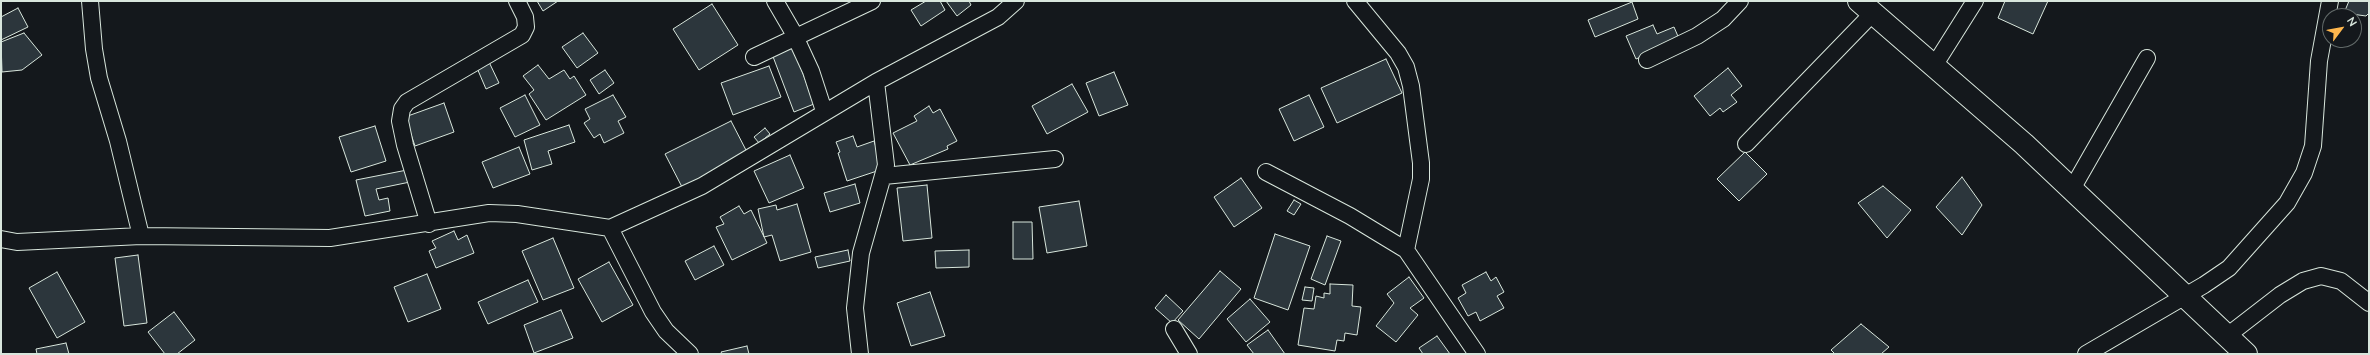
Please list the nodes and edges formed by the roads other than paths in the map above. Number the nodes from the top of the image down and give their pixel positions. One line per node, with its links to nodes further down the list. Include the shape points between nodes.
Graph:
1 (90, 1): 25 (street, via 99,78)
2 (517, 1): 23 (street, via 525,18 526,27 522,35 407,102 402,109 400,121 405,145)
3 (775, 1): 11 (street)
4 (872, 1): 11 (street)
5 (1016, 1): 16 (street, via 998,17)
6 (1355, 1): 27 (street, via 1398,53 1406,67 1411,86 1421,179)
7 (1740, 1): 14 (street, via 1723,19 1697,36)
8 (1975, 1): 15 (street)
9 (2330, 1): 28 (street, via 2319,60 2313,146 2304,174 2287,203 2229,268)
10 (1866, 7): 15 (street); 18 (street)
11 (795, 37): 12 (street); 17 (street, via 811,71)
12 (754, 57)
13 (2147, 58): 22 (street)
14 (1647, 60)
15 (1934, 66): 22 (street)
16 (876, 82): 17 (street); 21 (street, via 886,165)
17 (824, 111): 24 (street, via 702,186)
18 (1746, 144)
19 (1055, 159): 21 (street)
20 (1266, 172): 27 (street, via 1350,216)
21 (884, 176): 33 (street, via 861,253 855,308)
22 (2072, 189): 28 (street)
23 (429, 224): 24 (street, via 489,213 517,214); 25 (street, via 330,238)
24 (610, 228): 32 (street, via 653,312 666,331)
25 (142, 236): 26 (street, via 17,242)
26 (1, 239)
27 (1406, 250): 35 (street)
28 (2185, 296): 31 (street); 36 (street)
29 (2369, 303): 31 (street, via 2340,281 2321,276 2302,281 2280,295)
30 (1174, 329): 34 (street)
31 (2227, 336): 37 (street)
32 (690, 354)
33 (860, 354)
34 (1189, 354)
35 (1477, 354)
36 (2086, 354)
37 (2246, 354)

